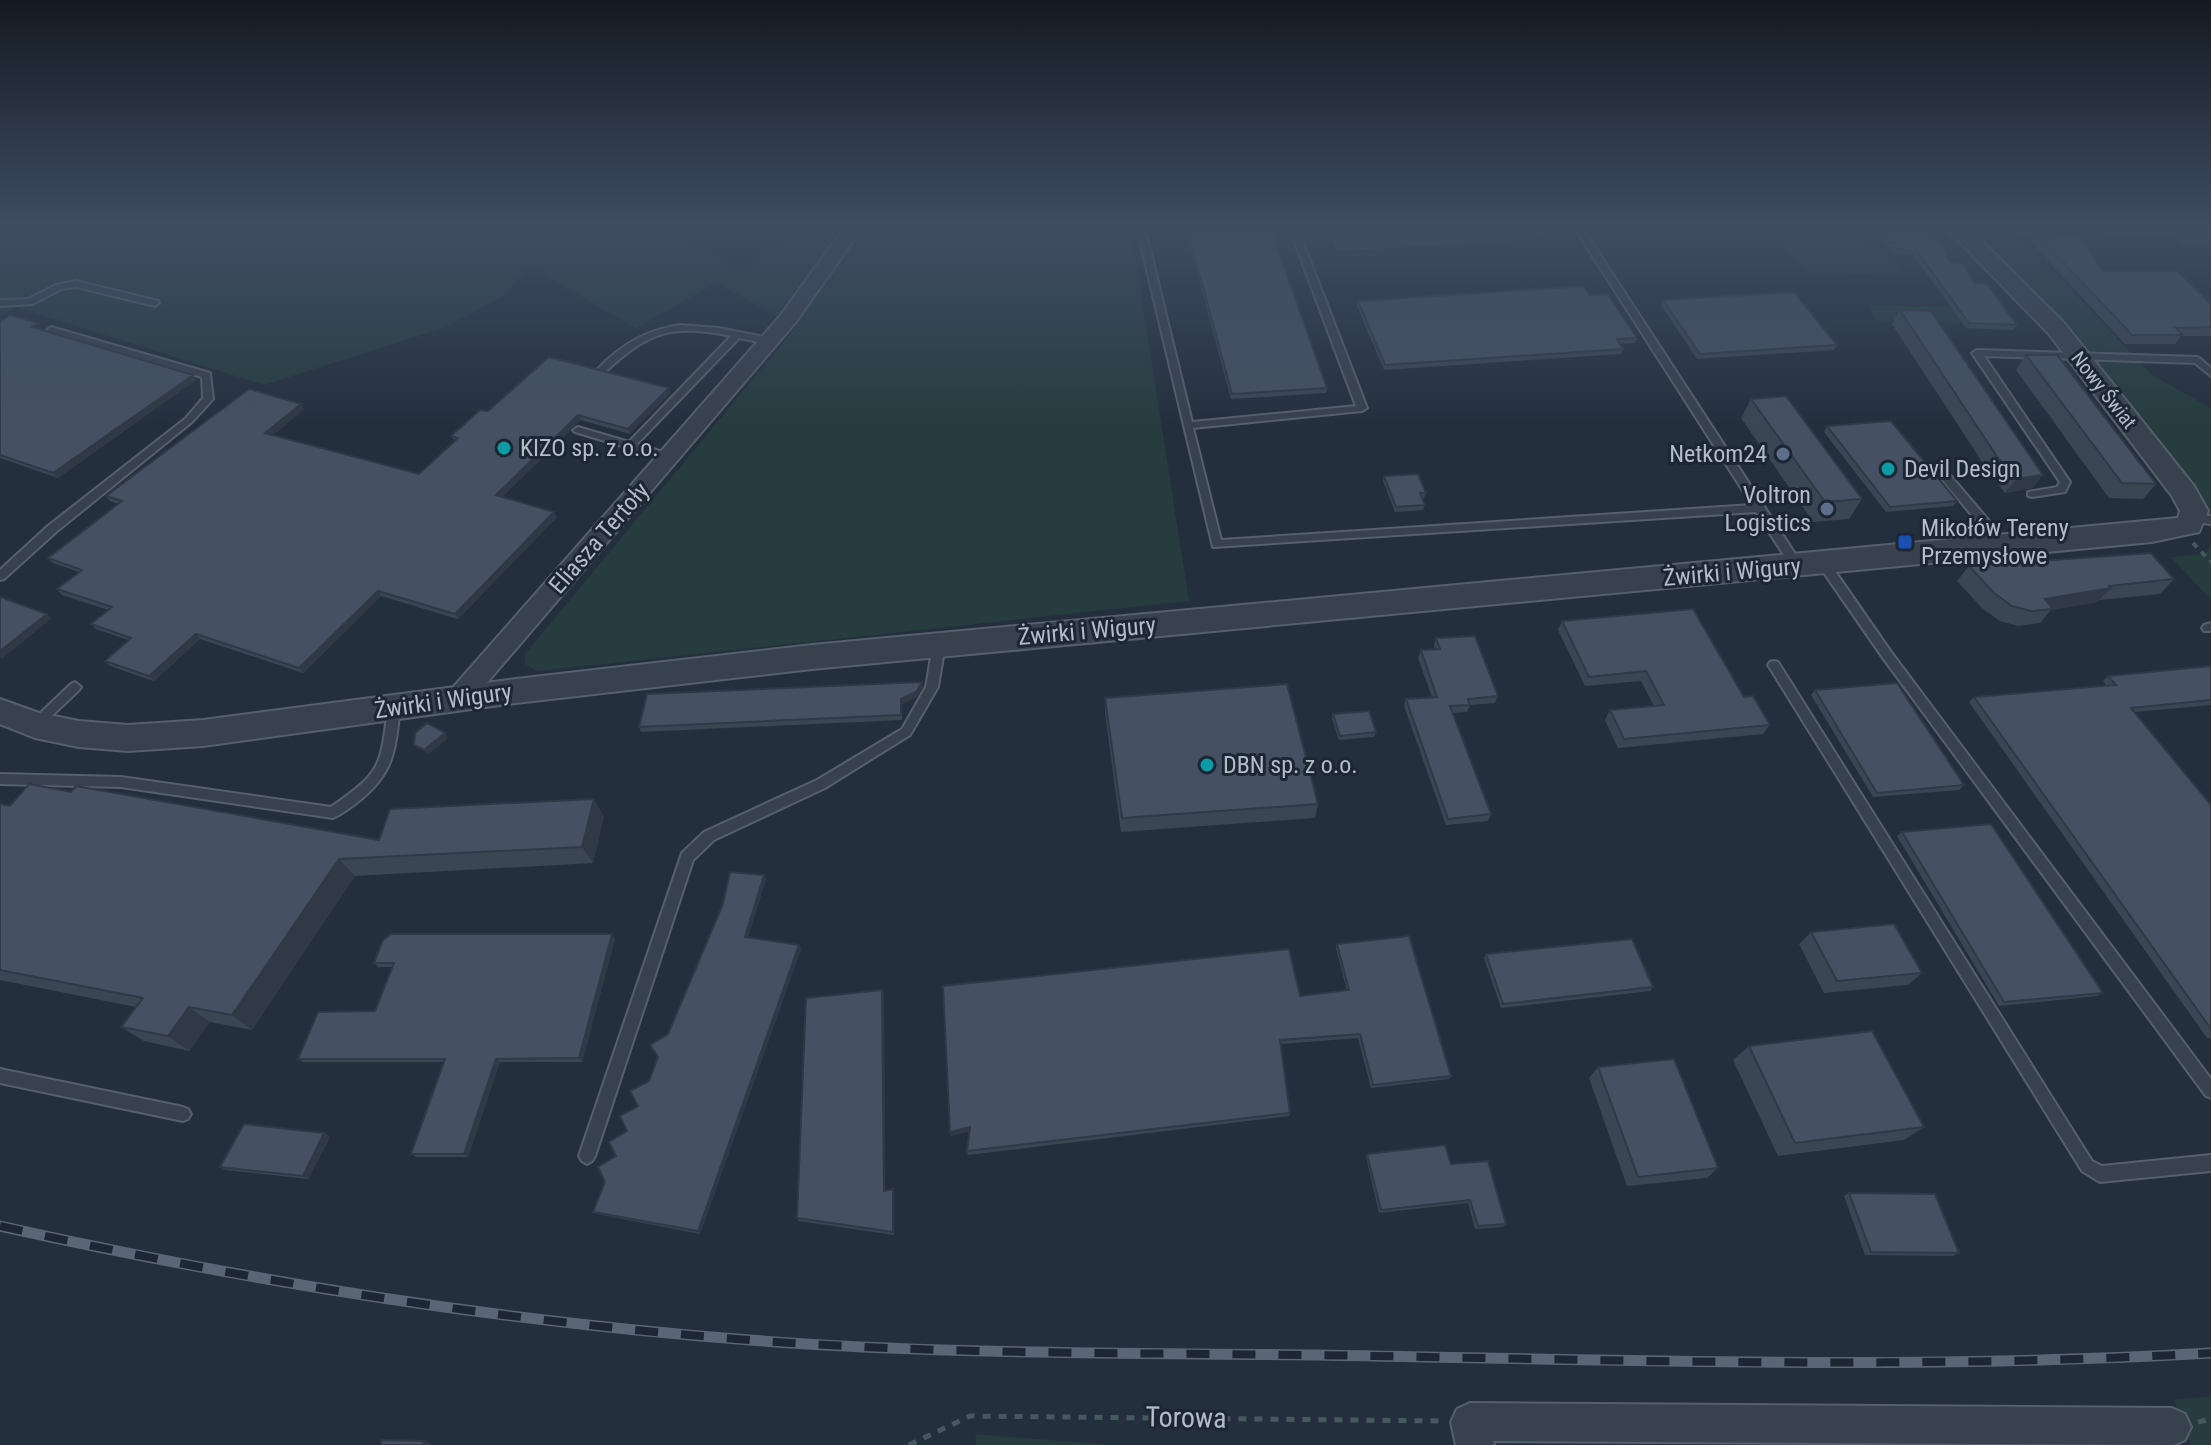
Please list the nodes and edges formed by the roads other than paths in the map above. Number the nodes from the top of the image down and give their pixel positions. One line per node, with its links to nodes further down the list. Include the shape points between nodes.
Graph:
1 (50, 291): 8 (lane, via 30,302)
2 (107, 291): 9 (lane)
3 (809, 291): 12 (street, Eliasza Tertoły)
4 (1156, 291): 16 (lane)
5 (1318, 291): 16 (lane, via 1362,408)
6 (1619, 291): 22 (lane)
7 (2020, 291): 13 (street, Nowy Świat)
8 (0, 303)
9 (155, 303)
10 (51, 330): 26 (lane, via 207,375 208,399)
11 (737, 335): 12 (lane); 14 (lane, via 693,326 660,328 623,348); 18 (lane)
12 (769, 341): 19 (street, Eliasza Tertoły)
13 (2079, 358): 15 (lane, via 2198,360); 21 (lane, via 1977,353 2065,482 2055,493); 23 (street, Nowy Świat, via 2184,492)
14 (602, 370)
15 (2211, 373)
16 (1188, 425): 22 (lane, via 1217,544)
17 (578, 430): 18 (lane)
18 (631, 445): 19 (lane)
19 (669, 457): 30 (street, Eliasza Tertoły)
20 (1945, 476): 24 (lane)
21 (2032, 494)
22 (1757, 508): 25 (lane)
23 (2195, 522): 24 (street, Żwirki i Wigury)
24 (2003, 545): 25 (street, Żwirki i Wigury)
25 (1810, 565): 27 (street, Żwirki i Wigury); 36 (lane, via 1887,655)
26 (0, 576)
27 (939, 645): 30 (street, Żwirki i Wigury); 38 (lane, via 932,687 906,732 821,784 709,836 687,857)
28 (1774, 665): 39 (lane, via 2087,1166 2100,1174)
29 (75, 687): 33 (lane)
30 (458, 699): 31 (street, Żwirki i Wigury)
31 (394, 707): 33 (street, Żwirki i Wigury, via 128,738); 34 (lane, via 386,765 374,784 333,813 121,782)
32 (0, 711): 33 (street, Żwirki i Wigury)
33 (35, 725)
34 (0, 779)
35 (0, 1076): 37 (lane)
36 (2211, 1091)
37 (183, 1114)
38 (587, 1156)
39 (2211, 1163)
40 (2172, 1427): 41 (street)
41 (1473, 1433)

